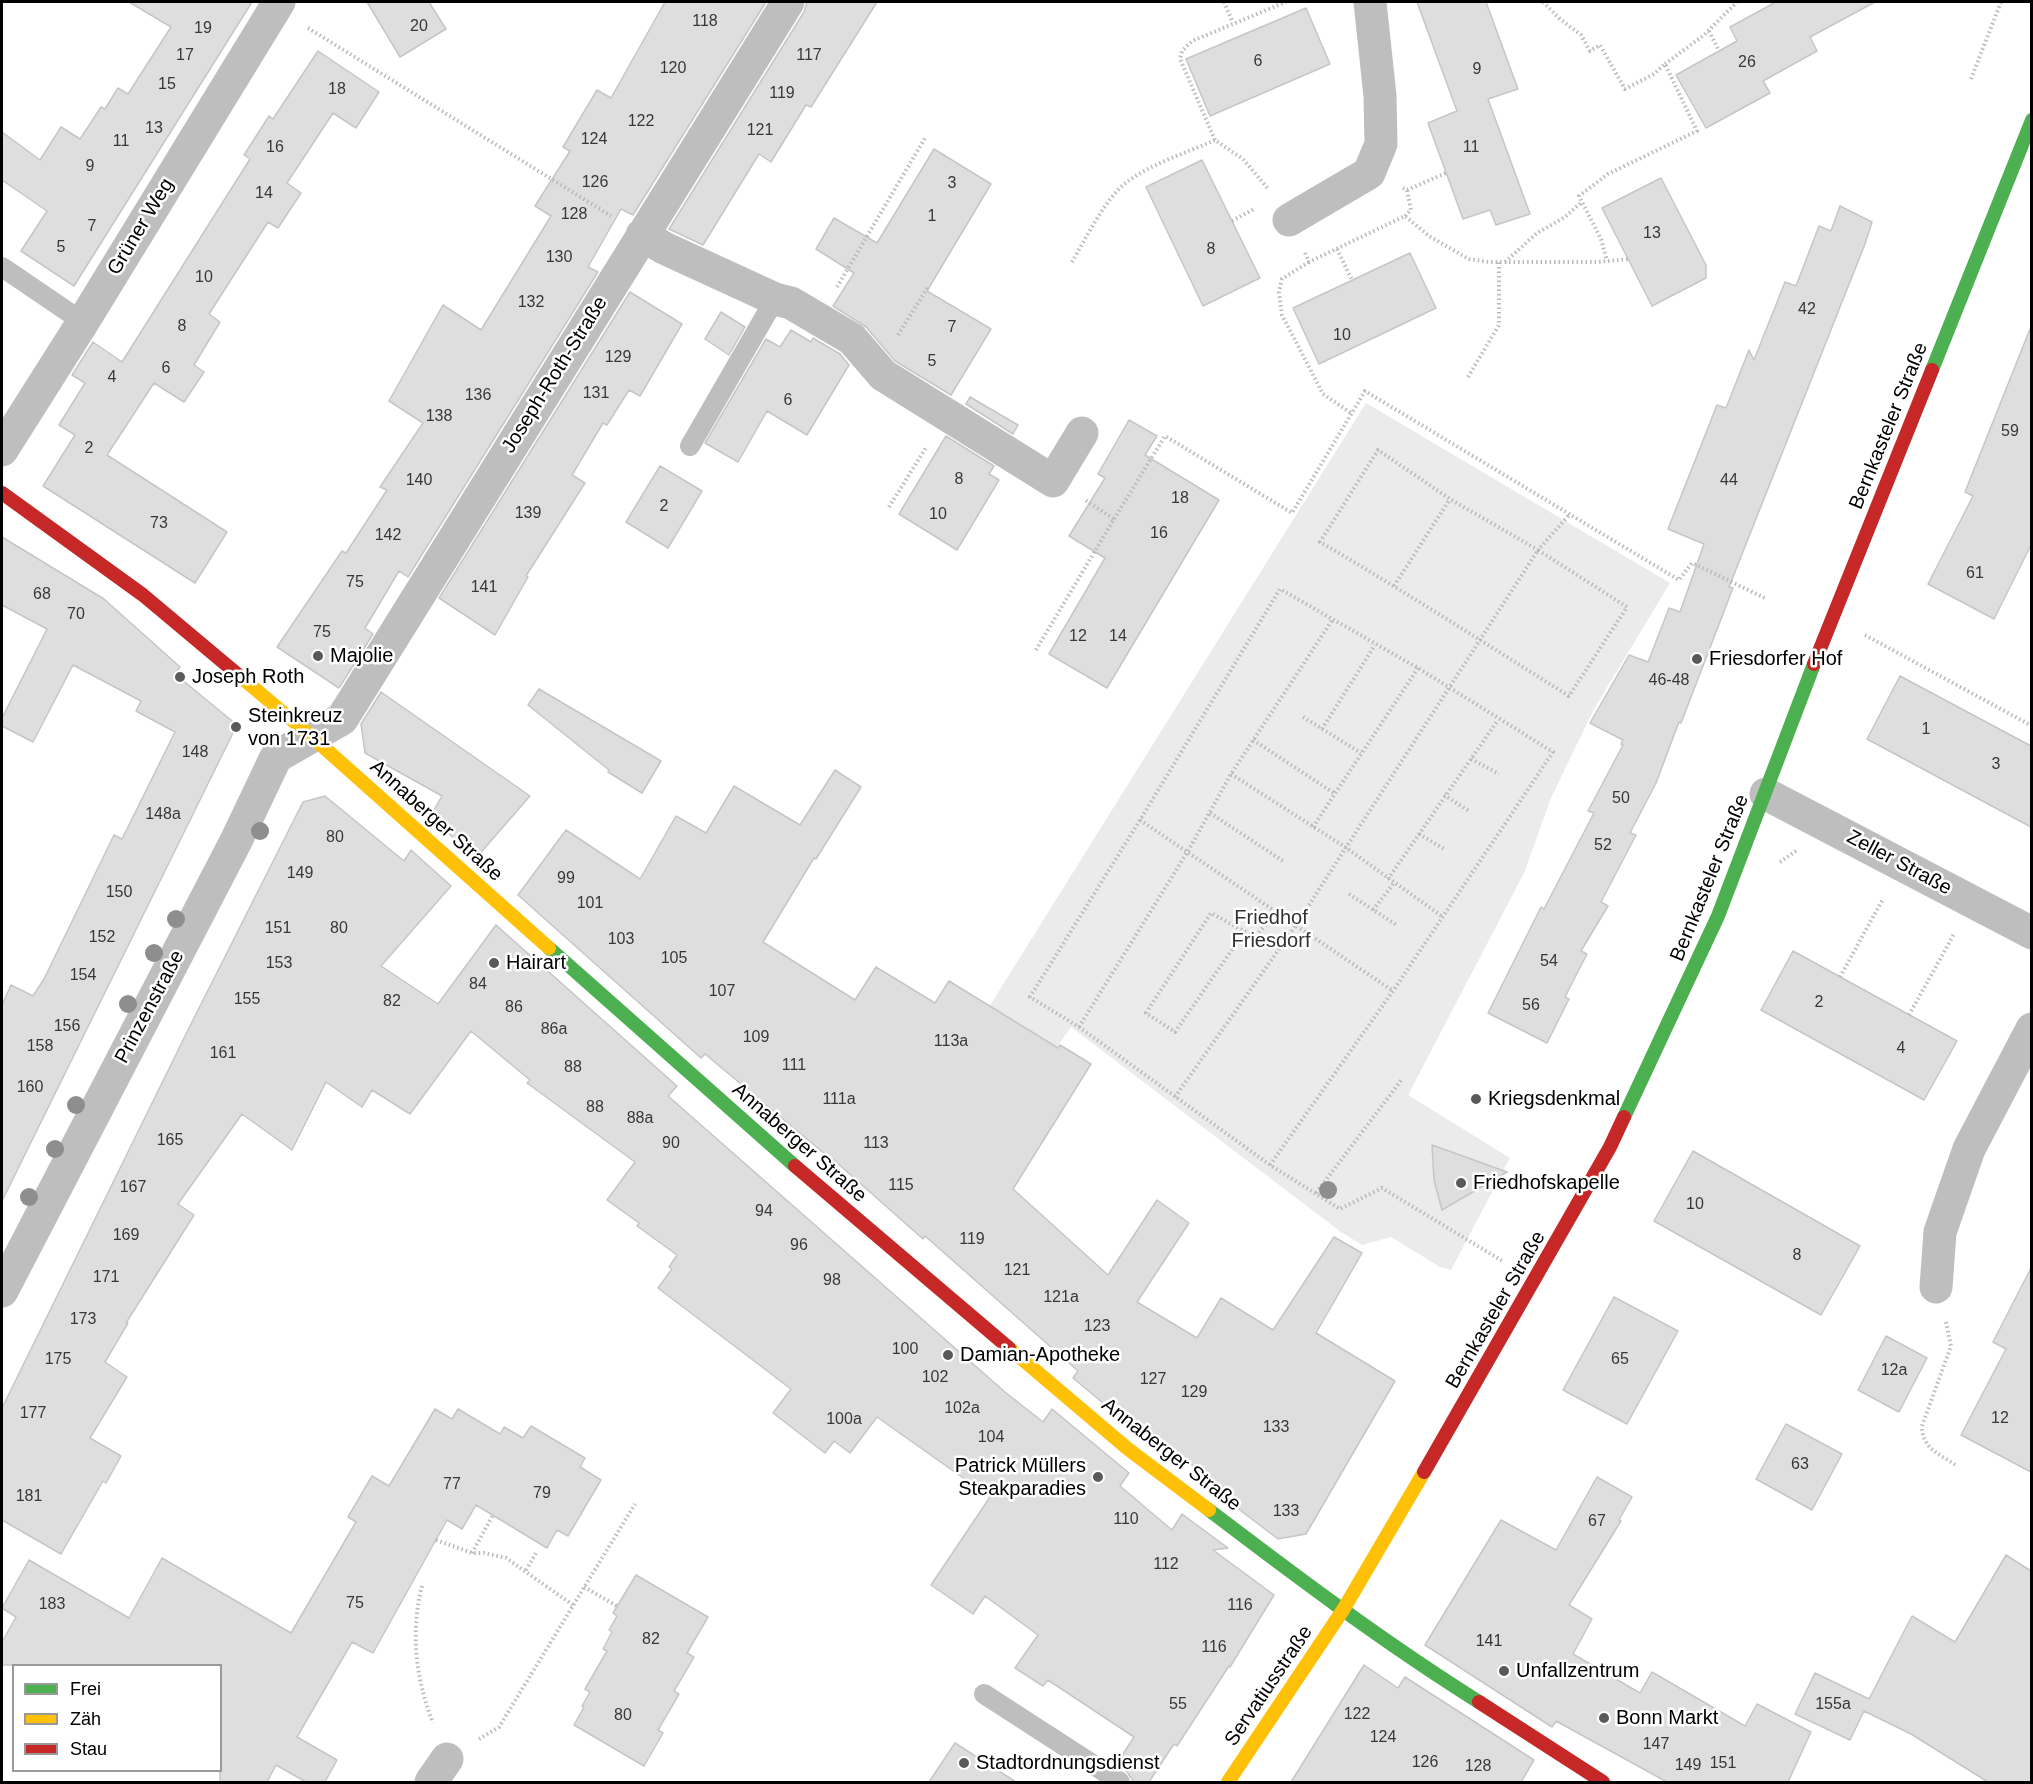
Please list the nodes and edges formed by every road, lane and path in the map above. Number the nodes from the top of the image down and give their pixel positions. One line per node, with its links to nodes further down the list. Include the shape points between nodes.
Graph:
1 (788, 2): 21 (street, Joseph-Roth-Straße)
2 (1224, 2): 9 (path)
3 (1286, 2): 9 (path)
4 (1370, 2): 20 (street, via 1381,144 1369,173)
5 (1543, 2): 12 (path, via 1581,35 1590,51 1600,45 1625,89)
6 (1737, 2): 10 (path)
7 (2001, 2): 13 (path)
8 (277, 4): 21 (path); 32 (street, Grüner Weg)
9 (1233, 22): 16 (path, via 1192,41 1180,59)
10 (1709, 31): 11 (path); 12 (path)
11 (1719, 51)
12 (1665, 64): 18 (path, via 1697,131 1608,174 1579,196)
13 (1971, 79)
14 (2031, 120): 49 (street, Bernkasteler Straße)
15 (925, 138): 31 (path)
16 (1215, 141)
17 (1407, 190): 19 (path, via 1411,210)
18 (1582, 202): 24 (path, via 1601,239); 26 (path, via 1537,233)
19 (1405, 216)
20 (1288, 220)
21 (642, 235): 30 (street); 60 (street, Joseph-Roth-Straße, via 342,719)
22 (1337, 249): 28 (path)
23 (1499, 261): 34 (path, via 1499,325)
24 (1607, 261)
25 (1310, 262): 35 (path, via 1282,279 1282,315 1323,394)
26 (1505, 262)
27 (2, 267): 32 (lane)
28 (1352, 280)
29 (928, 287): 33 (path)
30 (775, 299): 31 (street, via 791,303); 38 (lane)
31 (818, 319): 33 (street, via 852,339)
32 (83, 322): 39 (street, Grüner Weg)
33 (877, 369): 36 (street)
34 (1468, 377)
35 (1351, 413): 44 (path, via 1365,391); 45 (path, via 1292,513 1165,436)
36 (946, 415): 40 (street); 43 (path)
37 (1083, 434): 40 (street)
38 (690, 446)
39 (2, 450)
40 (1053, 480): 45 (path)
41 (2, 493): 60 (street, Annaberger Straße, via 142,595)
42 (1450, 499): 46 (path); 47 (path); 47 (path, via 1378,450 1320,542)
43 (889, 507)
44 (1570, 514): 46 (path); 48 (path, via 1680,580 1692,563)
45 (1114, 519): 53 (path)
46 (1538, 550): 51 (path); 51 (path, via 1627,606 1569,696)
47 (1394, 585): 51 (path)
48 (1767, 599)
49 (1832, 618): 58 (path); 67 (street, Bernkasteler Straße)
50 (1333, 619): 52 (path); 61 (path); 71 (path, via 1280,589)
51 (1479, 640): 55 (path)
52 (1375, 645): 54 (path); 59 (path)
53 (1036, 651)
54 (1418, 668): 55 (path); 62 (path)
55 (1449, 688): 57 (path); 74 (path)
56 (1303, 717): 59 (path)
57 (1498, 720): 63 (path); 85 (path, via 1553,752)
58 (2031, 726)
59 (1322, 729): 62 (path)
60 (311, 736): 101 (street, Prinzenstraße, via 276,757); 113 (street, Annaberger Straße, via 807,1177 1128,1449)
61 (1253, 740): 64 (path); 66 (path)
62 (1361, 753): 66 (path)
63 (1471, 759): 65 (path); 68 (path)
64 (1232, 774): 70 (path); 72 (path)
65 (1498, 774)
66 (1334, 793): 72 (path)
67 (1766, 794): 78 (street, Zeller Straße); 99 (street, Bernkasteler Straße, via 1679,1002 1610,1147)
68 (1444, 795): 69 (path); 73 (path)
69 (1469, 811)
70 (1210, 813): 76 (path); 77 (path)
71 (1140, 820): 76 (path); 93 (path, via 1030,997)
72 (1313, 827): 74 (path)
73 (1419, 834): 75 (path); 79 (path)
74 (1345, 847): 79 (path); 86 (path)
75 (1446, 850)
76 (1188, 851): 84 (path); 93 (path)
77 (1283, 861)
78 (1901, 865): 82 (street, Zeller Straße); 90 (path)
79 (1388, 879): 80 (path)
80 (1394, 883): 83 (path); 85 (path)
81 (1349, 894): 83 (path)
82 (1972, 901): 89 (street, Zeller Straße); 92 (path)
83 (1373, 910): 87 (path)
84 (1277, 912): 86 (path); 88 (path, via 1255,937)
85 (1443, 917): 91 (path)
86 (1296, 925): 91 (path); 96 (path)
87 (1398, 926)
88 (1245, 931): 88 (path, via 1211,913 1146,1013 1175,1032)
89 (2031, 933)
90 (1840, 977)
91 (1393, 991): 97 (path)
92 (1910, 1015)
93 (1079, 1027): 96 (path)
94 (2031, 1029): 100 (street, via 1969,1149 1940,1232)
95 (1403, 1078): 98 (path)
96 (1175, 1097): 97 (path)
97 (1270, 1165): 98 (path)
98 (1316, 1193): 99 (path, via 1340,1209 1382,1188)
99 (1535, 1282): 113 (street, Bernkasteler Straße)
100 (1936, 1287): 102 (path, via 1951,1346 1922,1426 1922,1436 1924,1443)
101 (2, 1291)
102 (1957, 1466)
103 (635, 1504): 110 (path)
104 (493, 1515): 106 (path)
105 (436, 1540): 106 (path)
106 (472, 1553): 108 (path, via 506,1558)
107 (536, 1553): 108 (path)
108 (526, 1570): 111 (path)
109 (422, 1586): 115 (path, via 415,1652)
110 (584, 1587): 111 (path); 112 (path)
111 (573, 1605): 115 (path, via 499,1727)
112 (617, 1606)
113 (1343, 1610): 117 (street, Servatiusstraße); 118 (street, Annaberger Straße, via 1420,1665)
114 (984, 1694): 116 (lane)
115 (439, 1771)
116 (1120, 1782)
117 (1228, 1782)
118 (1603, 1782)

